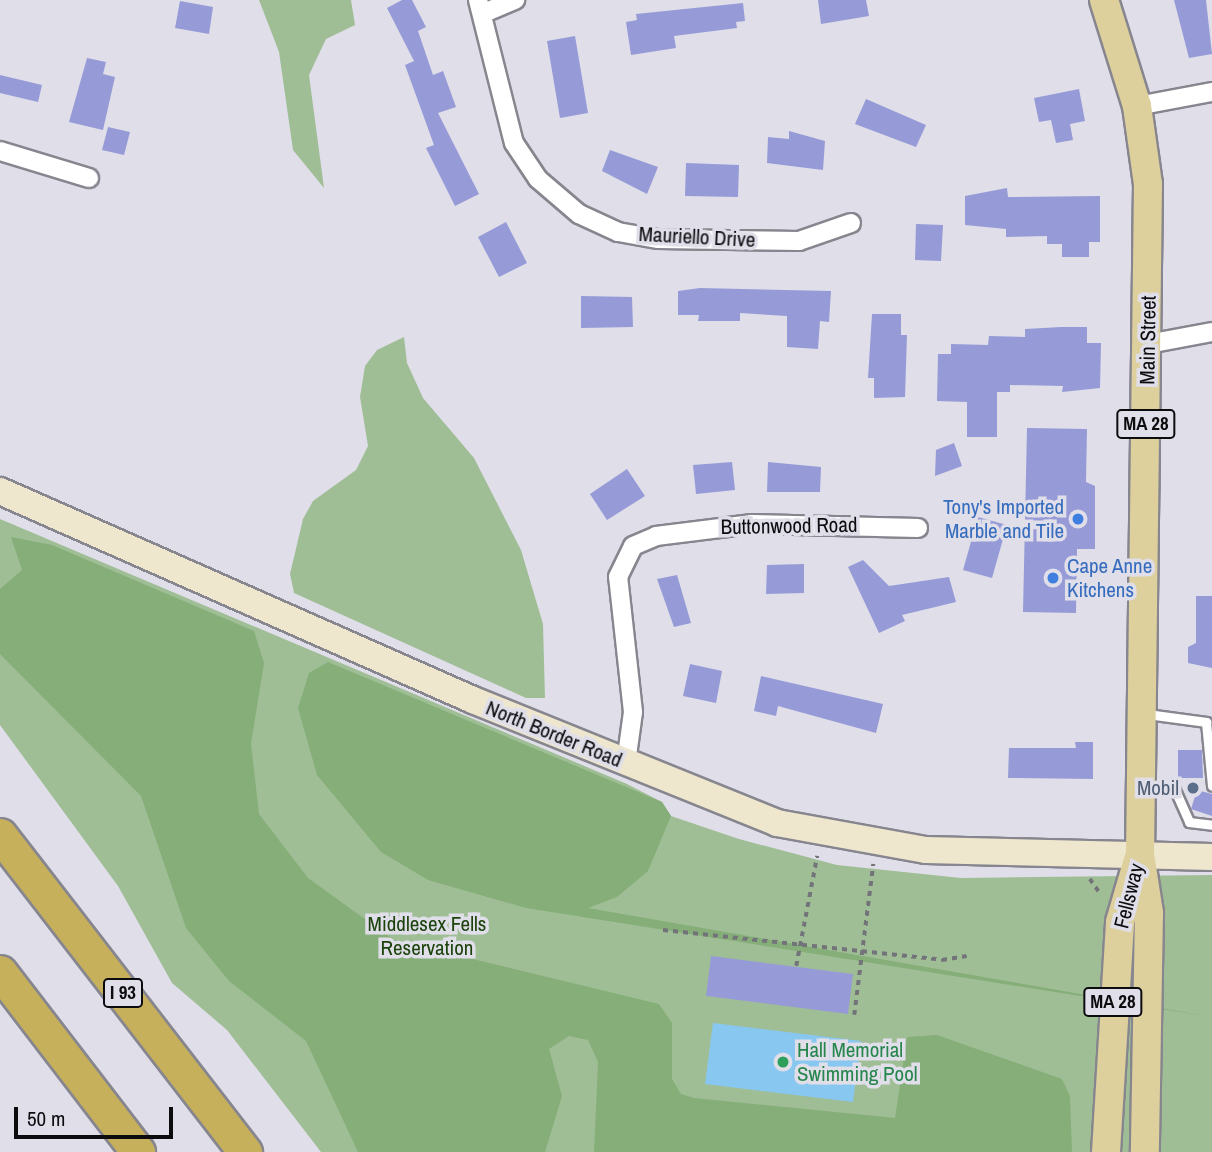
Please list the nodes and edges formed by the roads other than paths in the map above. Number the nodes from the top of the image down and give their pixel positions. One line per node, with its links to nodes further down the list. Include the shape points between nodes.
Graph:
1 (514, 0): 3 (street)
2 (1104, 0): 5 (main road, Main Street / MA 28)
3 (481, 7): 8 (street, Mauriello Drive, via 514,143 538,179 579,214 618,232 658,239 799,241)
4 (1212, 92): 5 (street)
5 (1138, 106): 10 (main road, Main Street / MA 28, via 1149,184)
6 (0, 151): 7 (street)
7 (89, 178)
8 (851, 223)
9 (1212, 332): 10 (street)
10 (1148, 345): 13 (main road, Main Street / MA 28)
11 (0, 491): 14 (main road, North Border Road)
12 (918, 528): 14 (street, Buttonwood Road, via 752,524 656,536 633,547 618,577 633,712)
13 (1142, 713): 15 (lane, via 1206,722); 16 (main road, Main Street / MA 28)
14 (626, 763): 19 (main road, North Border Road, via 751,815 830,836 958,852)
15 (1212, 786)
16 (1141, 788): 17 (lane, via 1175,790 1189,822); 19 (main road, Main Street / MA 28)
17 (1212, 825)
18 (0, 835): 23 (highway, I 93)
19 (1140, 854): 20 (main road, North Border Road); 24 (main road, Fellsway / MA 28, via 1120,922); 25 (main road, Fellsway / MA 28, via 1149,913)
20 (1212, 858)
21 (0, 972): 22 (highway)
22 (138, 1152)
23 (245, 1152)
24 (1106, 1152)
25 (1145, 1152)

